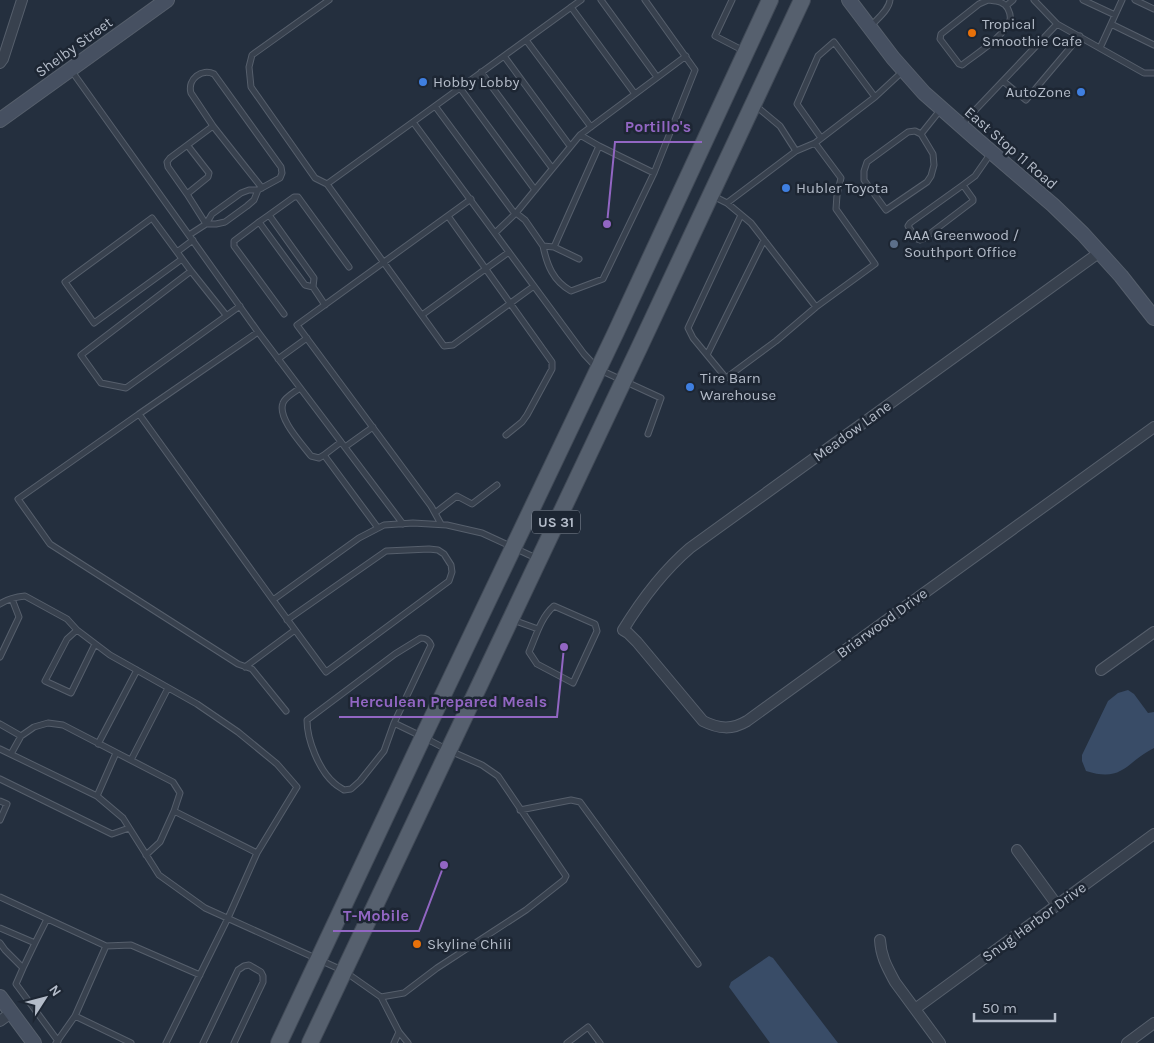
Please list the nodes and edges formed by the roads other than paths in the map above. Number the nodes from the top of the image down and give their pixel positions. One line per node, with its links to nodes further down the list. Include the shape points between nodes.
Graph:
1 (22, 0): 31 (street)
2 (167, 0): 32 (main road, Shelby Street)
3 (329, 0): 60 (lane, via 252,55 249,67 251,87 315,178)
4 (580, 0): 18 (lane)
5 (600, 0): 36 (lane)
6 (644, 0): 30 (lane)
7 (732, 0): 28 (lane, via 715,36)
8 (770, 0): 28 (main road, US 31)
9 (802, 0): 41 (main road, US 31)
10 (849, 0): 23 (main road, East Stop 11 Road)
11 (890, 0): 23 (lane)
12 (1013, 0): 17 (lane)
13 (1034, 0): 21 (lane)
14 (1083, 0): 20 (lane)
15 (1122, 0): 20 (lane)
16 (1135, 0): 19 (lane)
17 (1006, 6): 17 (lane, via 988,0 941,34 940,39 958,64 998,38 1010,20)
18 (571, 7): 25 (lane); 39 (lane)
19 (1154, 9)
20 (1115, 15): 22 (lane)
21 (1057, 24): 24 (lane); 37 (lane)
22 (1111, 24): 26 (lane); 27 (lane)
23 (869, 27): 33 (main road, East Stop 11 Road)
24 (1080, 36): 27 (lane); 37 (lane, via 1026,100)
25 (526, 40): 29 (lane); 48 (lane)
26 (1154, 45)
27 (1100, 48): 35 (lane, via 1144,73)
28 (746, 52): 103 (main road, US 31)
29 (504, 56): 34 (lane); 54 (lane)
30 (686, 56): 36 (lane); 59 (lane, via 695,70)
31 (0, 63)
32 (71, 69): 44 (main road, Shelby Street); 75 (lane)
33 (904, 70): 40 (lane); 43 (main road, East Stop 11 Road)
34 (481, 72): 38 (lane); 58 (lane)
35 (1154, 73)
36 (657, 78): 39 (lane)
37 (1003, 81): 46 (lane)
38 (460, 88): 42 (lane); 63 (lane)
39 (635, 94): 48 (lane)
40 (876, 97): 51 (lane); 51 (lane, via 834,42 818,56 797,104)
41 (754, 104): 56 (lane, via 780,126); 65 (main road, US 31)
42 (435, 106): 45 (lane); 68 (lane)
43 (942, 108): 46 (main road, East Stop 11 Road); 49 (lane)
44 (0, 120)
45 (413, 122): 60 (lane); 66 (lane)
46 (960, 125): 57 (main road, East Stop 11 Road)
47 (213, 126): 53 (lane); 62 (lane); 62 (lane, via 189,87 192,80 204,72 214,74 281,167 280,178)
48 (591, 127): 50 (lane)
49 (922, 134): 49 (lane, via 908,132 867,162 864,180 886,210 931,176 933,154)
50 (580, 135): 54 (lane); 55 (lane)
51 (821, 138): 52 (lane)
52 (815, 143): 56 (lane); 94 (lane, via 842,178 836,209 876,264)
53 (188, 146): 64 (lane, via 208,177); 64 (lane, via 167,162)
54 (570, 146): 58 (lane)
55 (599, 146): 59 (lane); 79 (lane)
56 (796, 151): 67 (lane)
57 (991, 152): 61 (lane, via 975,176); 82 (main road, East Stop 11 Road, via 1053,205)
58 (552, 168): 63 (lane)
59 (654, 173): 78 (lane, via 603,279 571,291 562,286 549,269)
60 (327, 184): 85 (lane)
61 (963, 185): 61 (lane, via 910,223 908,226 917,239 923,239 973,201)
62 (260, 189): 73 (lane, via 241,193 212,214); 73 (lane, via 254,200 225,222)
63 (535, 190): 68 (lane)
64 (187, 194): 73 (lane)
65 (711, 195): 67 (lane); 104 (main road, US 31)
66 (470, 200): 71 (lane); 74 (lane)
67 (727, 203): 70 (lane)
68 (516, 214): 74 (lane); 78 (lane, via 525,220)
69 (269, 215): 72 (lane); 86 (lane, via 298,197); 90 (lane, via 314,278)
70 (741, 215): 77 (lane); 101 (lane, via 688,328)
71 (448, 216): 85 (lane); 87 (lane)
72 (259, 222): 90 (lane, via 305,285); 96 (lane, via 234,241 234,246)
73 (206, 224): 75 (lane)
74 (495, 233): 81 (lane)
75 (189, 235): 76 (lane)
76 (193, 240): 80 (lane); 93 (lane)
77 (764, 240): 94 (lane); 101 (lane)
78 (543, 246): 79 (lane)
79 (554, 247): 84 (lane)
80 (177, 252): 83 (lane); 83 (lane, via 152,218 64,282 94,323)
81 (509, 252): 87 (lane); 89 (lane)
82 (1100, 252): 95 (main road, East Stop 11 Road); 129 (street, Meadow Lane, via 690,548 654,583)
83 (182, 259): 88 (lane)
84 (579, 259)
85 (384, 262): 92 (lane); 98 (lane)
86 (349, 267)
87 (486, 268): 91 (lane); 98 (lane)
88 (191, 271): 97 (lane); 97 (lane, via 80,355 101,383 126,388)
89 (534, 286): 91 (lane); 103 (lane)
90 (313, 287): 92 (lane)
91 (511, 303): 98 (lane, via 453,345 444,346); 110 (lane, via 552,362 552,369 522,422)
92 (325, 305): 100 (lane, via 297,325)
93 (240, 306): 97 (lane); 99 (lane)
94 (816, 307): 101 (lane, via 726,378)
95 (1152, 310)
96 (284, 314)
97 (226, 315)
98 (422, 315)
99 (258, 332): 102 (lane); 106 (lane)
100 (306, 338): 102 (lane); 108 (lane)
101 (707, 355)
102 (278, 358): 105 (lane)
103 (598, 370): 104 (lane); 119 (main road, US 31)
104 (624, 380): 109 (lane, via 661,398); 120 (main road, US 31)
105 (300, 388): 111 (lane); 113 (lane, via 283,401 284,420 311,456 319,458)
106 (139, 414): 122 (lane); 133 (lane, via 18,499 50,544)
107 (1154, 427): 129 (street, Briarwood Drive, via 738,726 717,727 703,721 638,642)
108 (373, 428): 112 (lane); 115 (lane)
109 (648, 434)
110 (506, 435)
111 (342, 442): 112 (lane); 113 (lane)
112 (346, 447): 116 (lane)
113 (324, 455): 118 (lane)
114 (497, 485): 115 (lane, via 472,504 457,496)
115 (435, 513): 117 (lane)
116 (403, 524): 117 (lane); 118 (lane)
117 (441, 524): 119 (lane, via 482,533)
118 (378, 528): 122 (lane)
119 (513, 548): 120 (lane); 141 (main road, US 31)
120 (538, 560): 124 (main road, US 31)
121 (12, 598): 123 (lane); 127 (lane, via 24,596 67,619); 132 (lane, via 19,617)
122 (272, 600): 125 (lane)
123 (0, 604)
124 (510, 618): 126 (lane); 144 (main road, US 31)
125 (287, 620): 128 (lane); 128 (lane, via 386,551 438,550 451,565 449,581 326,672)
126 (538, 629): 126 (lane, via 529,652 537,664 573,683 597,631 595,624 554,606)
127 (77, 630): 131 (lane); 131 (lane, via 67,639 46,682 71,693)
128 (295, 630): 133 (lane)
129 (623, 630)
130 (1154, 632): 135 (street)
131 (95, 644): 134 (lane)
132 (0, 657)
133 (245, 667): 137 (lane, via 252,669)
134 (137, 670): 136 (lane); 142 (lane)
135 (1101, 670)
136 (168, 688): 147 (lane); 157 (lane, via 238,732 277,764 297,787)
137 (286, 711)
138 (394, 722): 138 (lane, via 384,751 360,782 344,790 334,783 317,761 307,720 395,654 426,638 431,645); 141 (lane)
139 (0, 724): 140 (lane)
140 (21, 736): 142 (lane, via 48,723 63,725); 146 (lane)
141 (424, 736): 144 (lane); 168 (main road, US 31)
142 (98, 744): 145 (lane)
143 (0, 749): 146 (lane)
144 (448, 750): 151 (lane, via 498,776); 171 (main road, US 31)
145 (116, 753): 147 (lane); 149 (lane)
146 (11, 754): 149 (lane)
147 (131, 760): 152 (lane, via 173,782 180,793)
148 (0, 779): 154 (lane, via 112,834)
149 (97, 796): 154 (lane, via 123,818)
150 (0, 801): 153 (lane, via 7,804)
151 (520, 810): 169 (lane, via 572,800 580,802); 173 (lane, via 566,876 564,880 526,910 404,993)
152 (174, 811): 157 (lane); 158 (lane, via 160,842)
153 (0, 820)
154 (129, 828): 158 (lane)
155 (1154, 834): 160 (street, Snug Harbor Drive)
156 (1017, 850): 160 (street)
157 (257, 853): 161 (lane)
158 (146, 855): 161 (lane, via 159,875 206,908)
159 (0, 897): 162 (lane)
160 (1056, 905): 175 (street, Snug Harbor Drive)
161 (228, 918): 168 (lane); 172 (lane)
162 (47, 919): 166 (lane); 167 (lane)
163 (0, 928): 166 (lane)
164 (880, 940): 175 (street, via 888,972)
165 (0, 943): 170 (lane)
166 (35, 943): 170 (lane)
167 (106, 946): 172 (lane, via 131,944); 177 (lane)
168 (319, 959): 171 (lane); 187 (main road, US 31)
169 (698, 964)
170 (23, 968): 181 (lane, via 16,984)
171 (344, 971): 173 (lane); 188 (main road, US 31)
172 (200, 975): 184 (lane)
173 (381, 997): 180 (lane)
174 (0, 998): 176 (main road)
175 (915, 1009): 193 (street)
176 (11, 1013): 178 (street); 182 (main road)
177 (75, 1016): 181 (lane); 183 (lane)
178 (0, 1022)
179 (1154, 1023): 194 (street)
180 (399, 1032): 189 (lane); 190 (lane)
181 (57, 1042)
182 (34, 1043)
183 (131, 1043)
184 (166, 1043)
185 (203, 1043): 186 (lane, via 238,970 249,965 261,972 263,982)
186 (234, 1043)
187 (279, 1043)
188 (310, 1043)
189 (394, 1043)
190 (408, 1043)
191 (567, 1043): 192 (lane, via 588,1027)
192 (600, 1043)
193 (940, 1043)
194 (1126, 1043)

